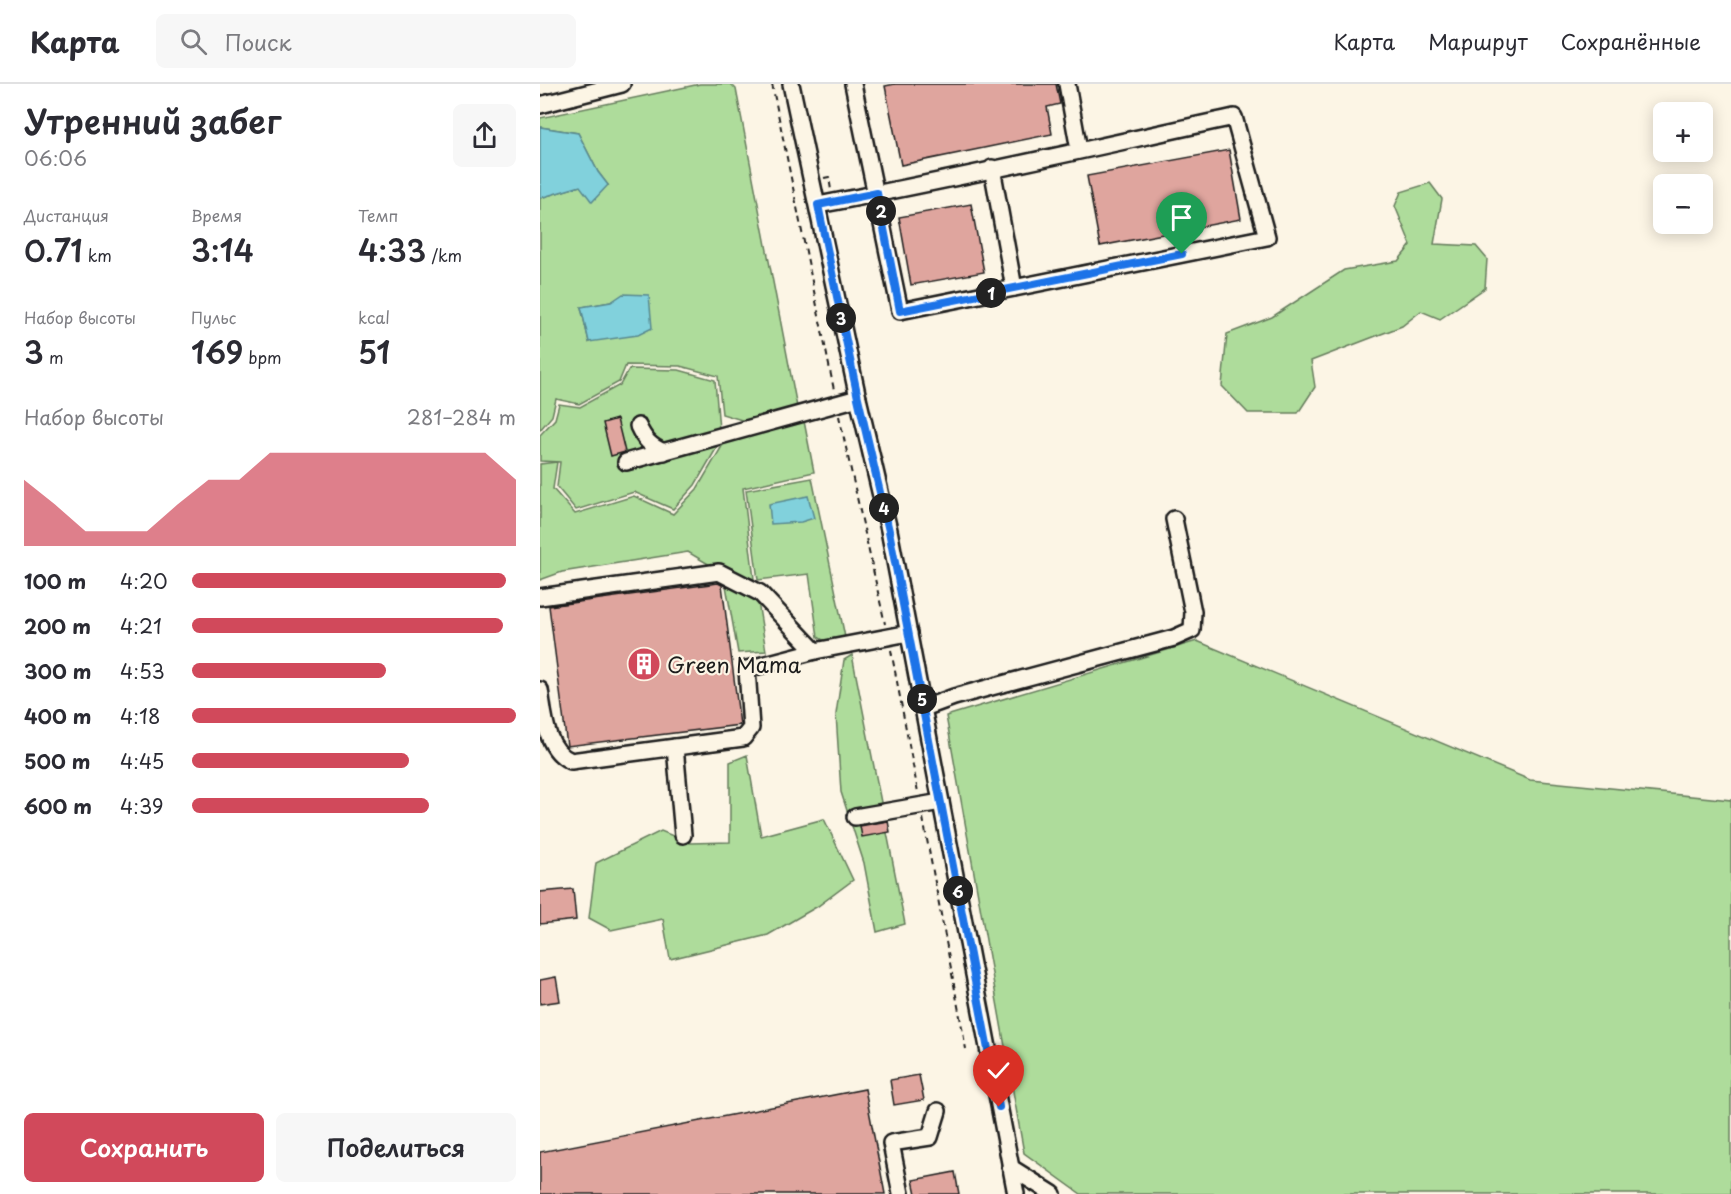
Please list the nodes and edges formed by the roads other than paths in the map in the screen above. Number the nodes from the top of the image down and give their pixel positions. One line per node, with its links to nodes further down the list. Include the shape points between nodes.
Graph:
1 (622, 84): 5 (street)
2 (791, 84): 9 (street)
3 (853, 84): 8 (street)
4 (1067, 84): 6 (street)
5 (540, 105)
6 (1079, 150): 7 (street); 10 (street, via 1234,117 1266,237)
7 (992, 168): 8 (street); 10 (street)
8 (877, 193): 9 (street); 10 (street, via 900,311)
9 (818, 205): 11 (street)
10 (1014, 288)
11 (858, 398): 13 (street); 17 (street)
12 (638, 426): 13 (street, via 644,439)
13 (663, 452): 14 (street)
14 (626, 462)
15 (1174, 519): 20 (street, via 1193,612 1192,630)
16 (540, 597): 18 (street, via 719,572 760,593)
17 (909, 633): 18 (street); 20 (street)
18 (815, 651): 21 (street, via 747,669 752,728 743,738)
19 (540, 690): 21 (street, via 546,730 561,757 571,761)
20 (924, 708): 22 (street)
21 (675, 747): 24 (street)
22 (941, 802): 23 (street); 26 (street)
23 (855, 817)
24 (683, 834)
25 (938, 1111): 27 (street, via 930,1137 891,1143)
26 (1010, 1167): 28 (street); 29 (street)
27 (901, 1194)
28 (1016, 1194)
29 (1053, 1194)

